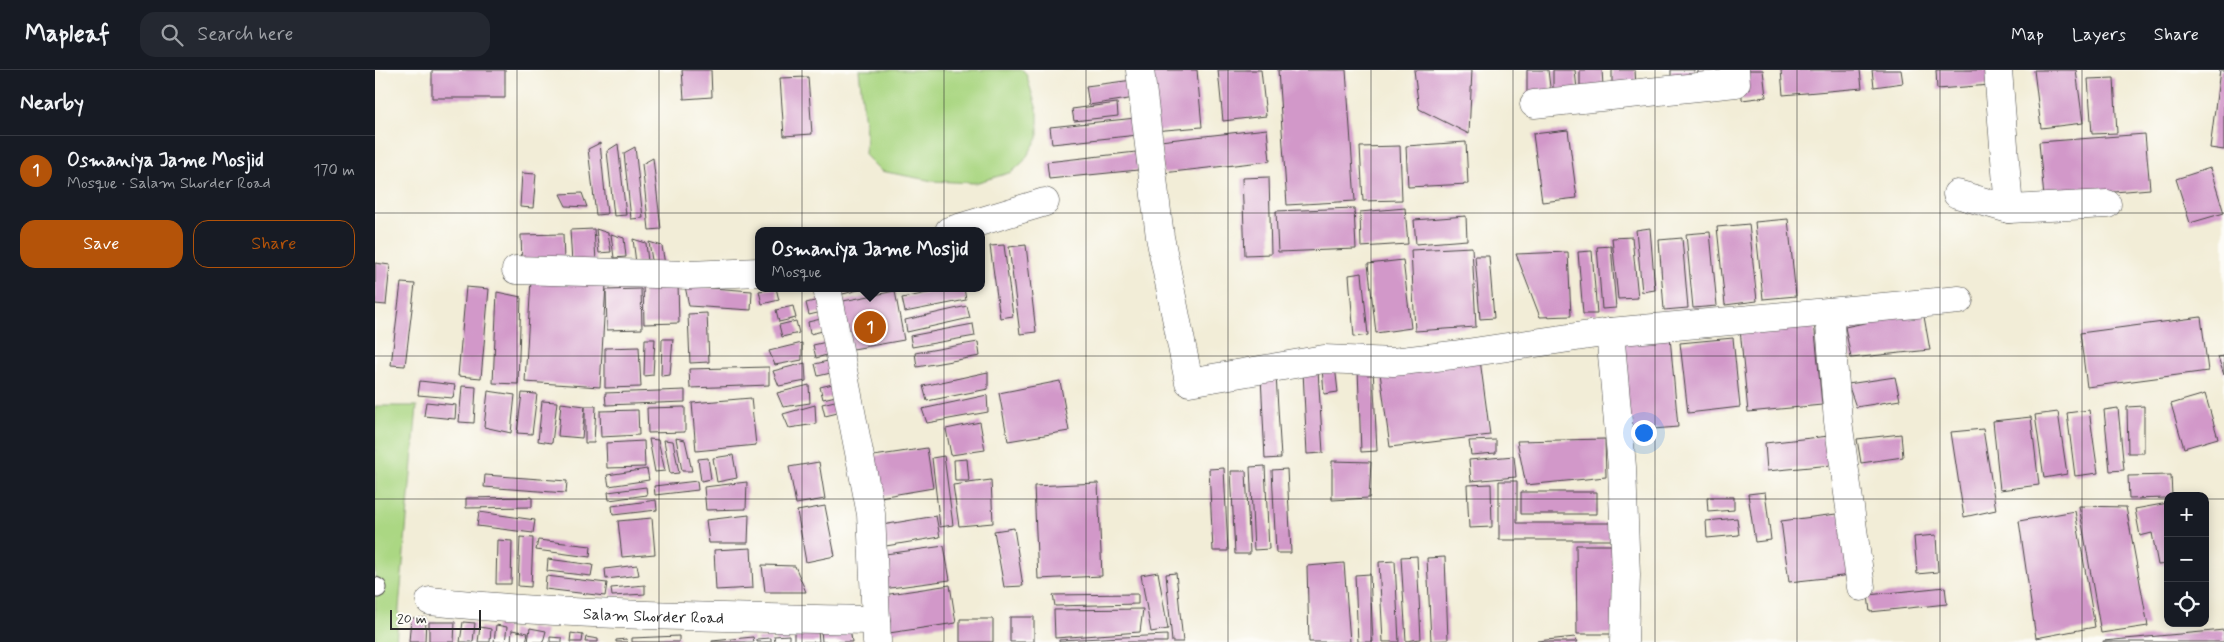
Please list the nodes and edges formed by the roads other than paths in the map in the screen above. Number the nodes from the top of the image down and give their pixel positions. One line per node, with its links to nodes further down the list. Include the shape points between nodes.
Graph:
1 (1140, 70): 15 (street, via 1160,237 1189,382 1324,358 1393,362)
2 (1735, 70): 4 (street, via 1736,83)
3 (1998, 70): 8 (street)
4 (1534, 104)
5 (1957, 194): 8 (street)
6 (1045, 202): 9 (street)
7 (2107, 204): 8 (street)
8 (2009, 209)
9 (962, 227)
10 (517, 270): 11 (street, via 689,275)
11 (755, 272)
12 (828, 292): 18 (street, Salam Shorder Road, via 871,514)
13 (1959, 300): 14 (street)
14 (1829, 312): 15 (street); 16 (street, via 1838,420)
15 (1610, 332): 19 (street, via 1622,467 1626,575)
16 (1861, 587)
17 (430, 601): 18 (street, Salam Shorder Road)
18 (877, 631)
19 (1624, 642)

